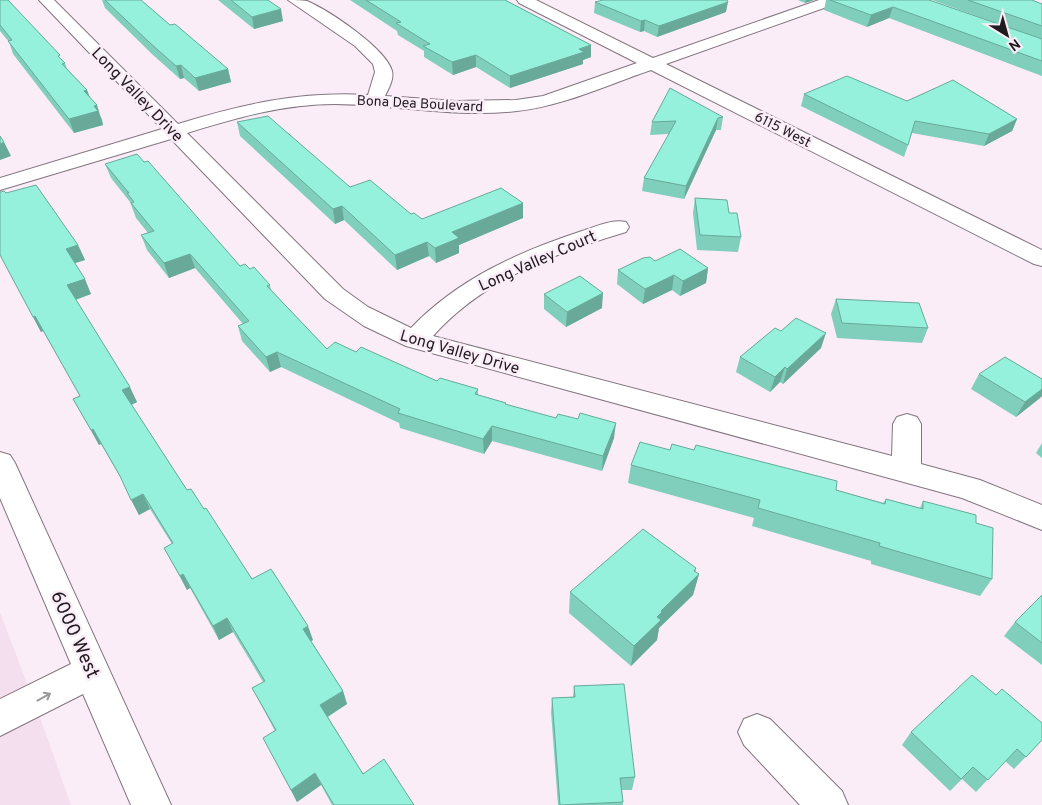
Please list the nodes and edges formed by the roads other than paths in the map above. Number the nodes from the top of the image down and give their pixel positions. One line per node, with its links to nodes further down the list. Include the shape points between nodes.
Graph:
1 (46, 0): 7 (street, Long Valley Drive)
2 (295, 0): 6 (street, via 378,57 384,70)
3 (833, 0): 5 (street, Bona Dea Boulevard)
4 (532, 1): 5 (street, 6115 West)
5 (653, 65): 6 (street, Bona Dea Boulevard, via 571,94 524,105 485,107); 10 (street, 6115 West)
6 (374, 101): 7 (street, Bona Dea Boulevard, via 319,99 285,102)
7 (175, 132): 8 (street, Bona Dea Boulevard); 11 (street, Long Valley Drive, via 334,294 375,323)
8 (0, 184)
9 (618, 227): 11 (street, Long Valley Court, via 573,241 484,281 454,302)
10 (1042, 259)
11 (415, 340): 14 (street, Long Valley Drive)
12 (907, 424): 14 (street)
13 (0, 464): 16 (street, 6000 West)
14 (906, 470): 15 (street, Long Valley Drive, via 970,488)
15 (1042, 518)
16 (92, 671): 17 (street, one-way to 16); 19 (street, 6000 West)
17 (0, 718)
18 (757, 732): 20 (street)
19 (151, 805)
20 (828, 805)

